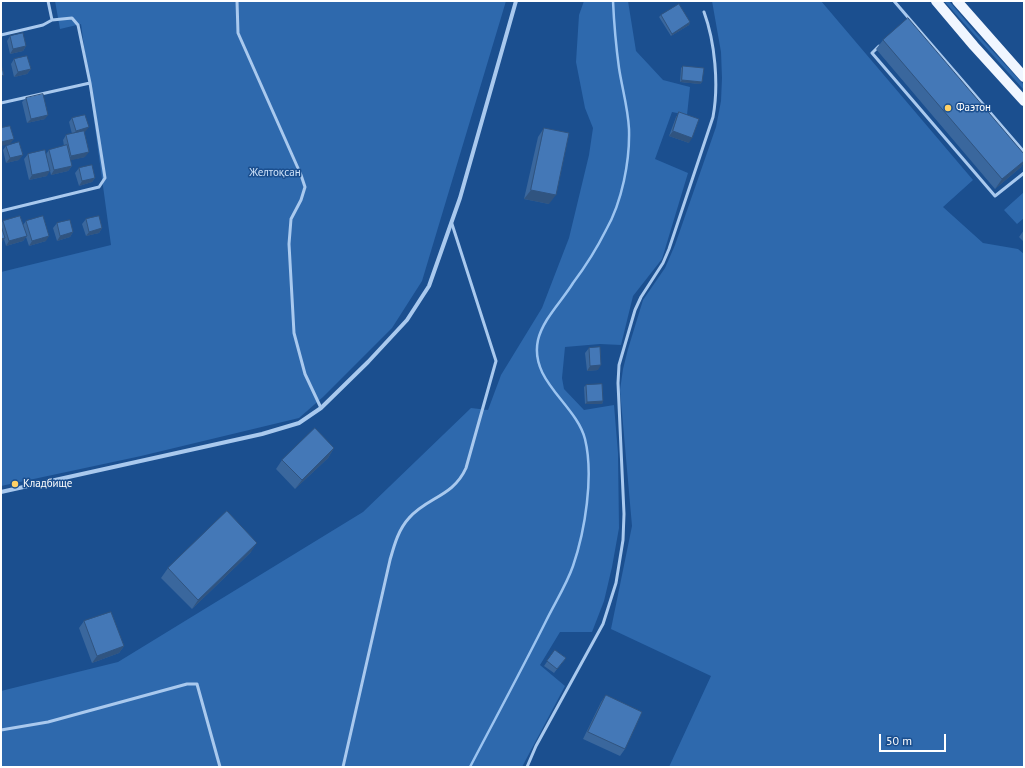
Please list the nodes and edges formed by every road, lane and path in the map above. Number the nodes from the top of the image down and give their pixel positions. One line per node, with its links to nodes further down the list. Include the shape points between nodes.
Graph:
1 (48, 1): 8 (lane)
2 (237, 1): 21 (lane, via 238,33 302,175 302,200 291,219 289,244 294,333 305,374)
3 (516, 1): 20 (street)
4 (894, 1): 9 (lane)
5 (936, 1): 15 (main road)
6 (958, 1): 13 (main road)
7 (704, 12): 26 (lane, via 709,24 716,79 713,117 663,264 635,310 619,365 624,514 623,540 616,583 603,624)
8 (52, 20): 11 (lane, via 43,25); 14 (lane, via 72,18 78,25)
9 (910, 20): 10 (lane); 17 (lane)
10 (905, 25)
11 (1, 35)
12 (883, 43): 18 (lane, via 872,53 995,196)
13 (1024, 78)
14 (90, 83): 16 (lane); 19 (lane, via 105,178 99,187)
15 (1024, 101)
16 (1, 103)
17 (1024, 152)
18 (1024, 173)
19 (1, 211)
20 (451, 222): 21 (street, via 429,286 407,320); 25 (lane, via 496,360 462,477 455,486 409,518 399,534 390,560)
21 (321, 408): 22 (street, via 299,422 262,434)
22 (1, 492)
23 (1, 730): 24 (lane, via 48,722 187,684 197,684)
24 (220, 767)
25 (343, 767)
26 (527, 767)

